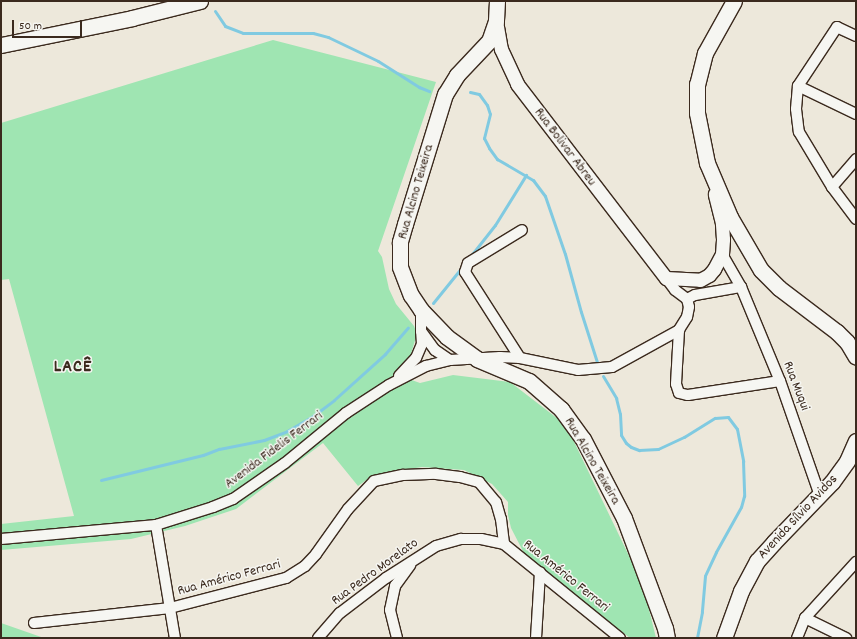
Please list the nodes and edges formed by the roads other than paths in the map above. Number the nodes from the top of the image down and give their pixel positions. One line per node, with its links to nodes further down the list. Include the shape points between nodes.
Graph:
1 (200, 1): 6 (main road)
2 (497, 1): 4 (main road, Rua Bolivar Abreu)
3 (734, 1): 10 (main road, via 705,53 697,84 697,113)
4 (496, 20): 15 (street, Rua Bolivar Abreu, via 501,49 517,84); 19 (main road, Rua Alcino Teixeira, via 489,41 457,75 445,94 400,242 400,267 409,290)
5 (856, 36): 7 (street, via 837,26)
6 (1, 45)
7 (798, 86): 8 (street); 11 (street, via 796,109 799,132)
8 (856, 114)
9 (856, 159): 11 (street)
10 (707, 163): 14 (street, via 722,223); 22 (main road, via 730,217 761,270 779,288 837,332)
11 (832, 186): 12 (street)
12 (856, 219)
13 (522, 230): 23 (street, via 468,264 465,272)
14 (722, 254): 16 (street, via 711,272); 17 (street, Rua Muqui)
15 (666, 278): 16 (street); 18 (street)
16 (700, 280): 18 (street)
17 (741, 287): 18 (street); 26 (street, Rua Muqui)
18 (691, 297): 20 (street, via 687,317)
19 (421, 310): 21 (street, Avenida Fidelis Ferrari); 24 (main road, Rua Alcino Teixeira, via 447,337)
20 (679, 330): 23 (street, Avenida Fidelis Ferrari, via 612,367 578,370); 26 (street, via 676,384 679,393 688,395)
21 (421, 332): 25 (street, via 435,350); 27 (street, Avenida Fidelis Ferrari, via 422,344 416,358)
22 (856, 357)
23 (520, 358): 24 (street, Avenida Fidelis Ferrari, via 500,356)
24 (477, 359): 25 (street, Avenida Fidelis Ferrari); 44 (main road, Rua Alcino Teixeira, via 529,381 561,409 572,424 624,518)
25 (450, 360): 27 (street, Avenida Fidelis Ferrari, via 426,366)
26 (780, 382): 29 (street, Rua Muqui)
27 (389, 385): 30 (street, Avenida Fidelis Ferrari, via 346,413 285,463 233,499)
28 (856, 441): 29 (main road, Avenida Sílvio Avidos, via 840,472)
29 (820, 496): 45 (main road, Avenida Sílvio Avidos, via 758,561 741,591)
30 (156, 525): 31 (street, Avenida Fidelis Ferrari); 36 (street)
31 (1, 539)
32 (504, 544): 33 (street, Rua Pedro Morelato, via 480,539 461,539 436,546); 35 (street, Rua Américo Ferrari); 36 (street, Rua Américo Ferrari, via 496,502 479,482 460,476 403,475 374,481 348,509 316,554 305,566 286,578)
33 (413, 560): 40 (street, Rua Pedro Morelato, via 340,613); 41 (street, via 395,586 390,610)
34 (856, 562): 37 (street)
35 (540, 572): 42 (street); 43 (street, Rua Américo Ferrari)
36 (170, 608): 38 (street, Rua Américo Ferrari); 39 (street)
37 (805, 618): 46 (street); 47 (street)
38 (34, 623)
39 (175, 638)
40 (318, 638)
41 (398, 638)
42 (536, 638)
43 (620, 638)
44 (667, 638)
45 (724, 638)
46 (797, 638)
47 (846, 638)

